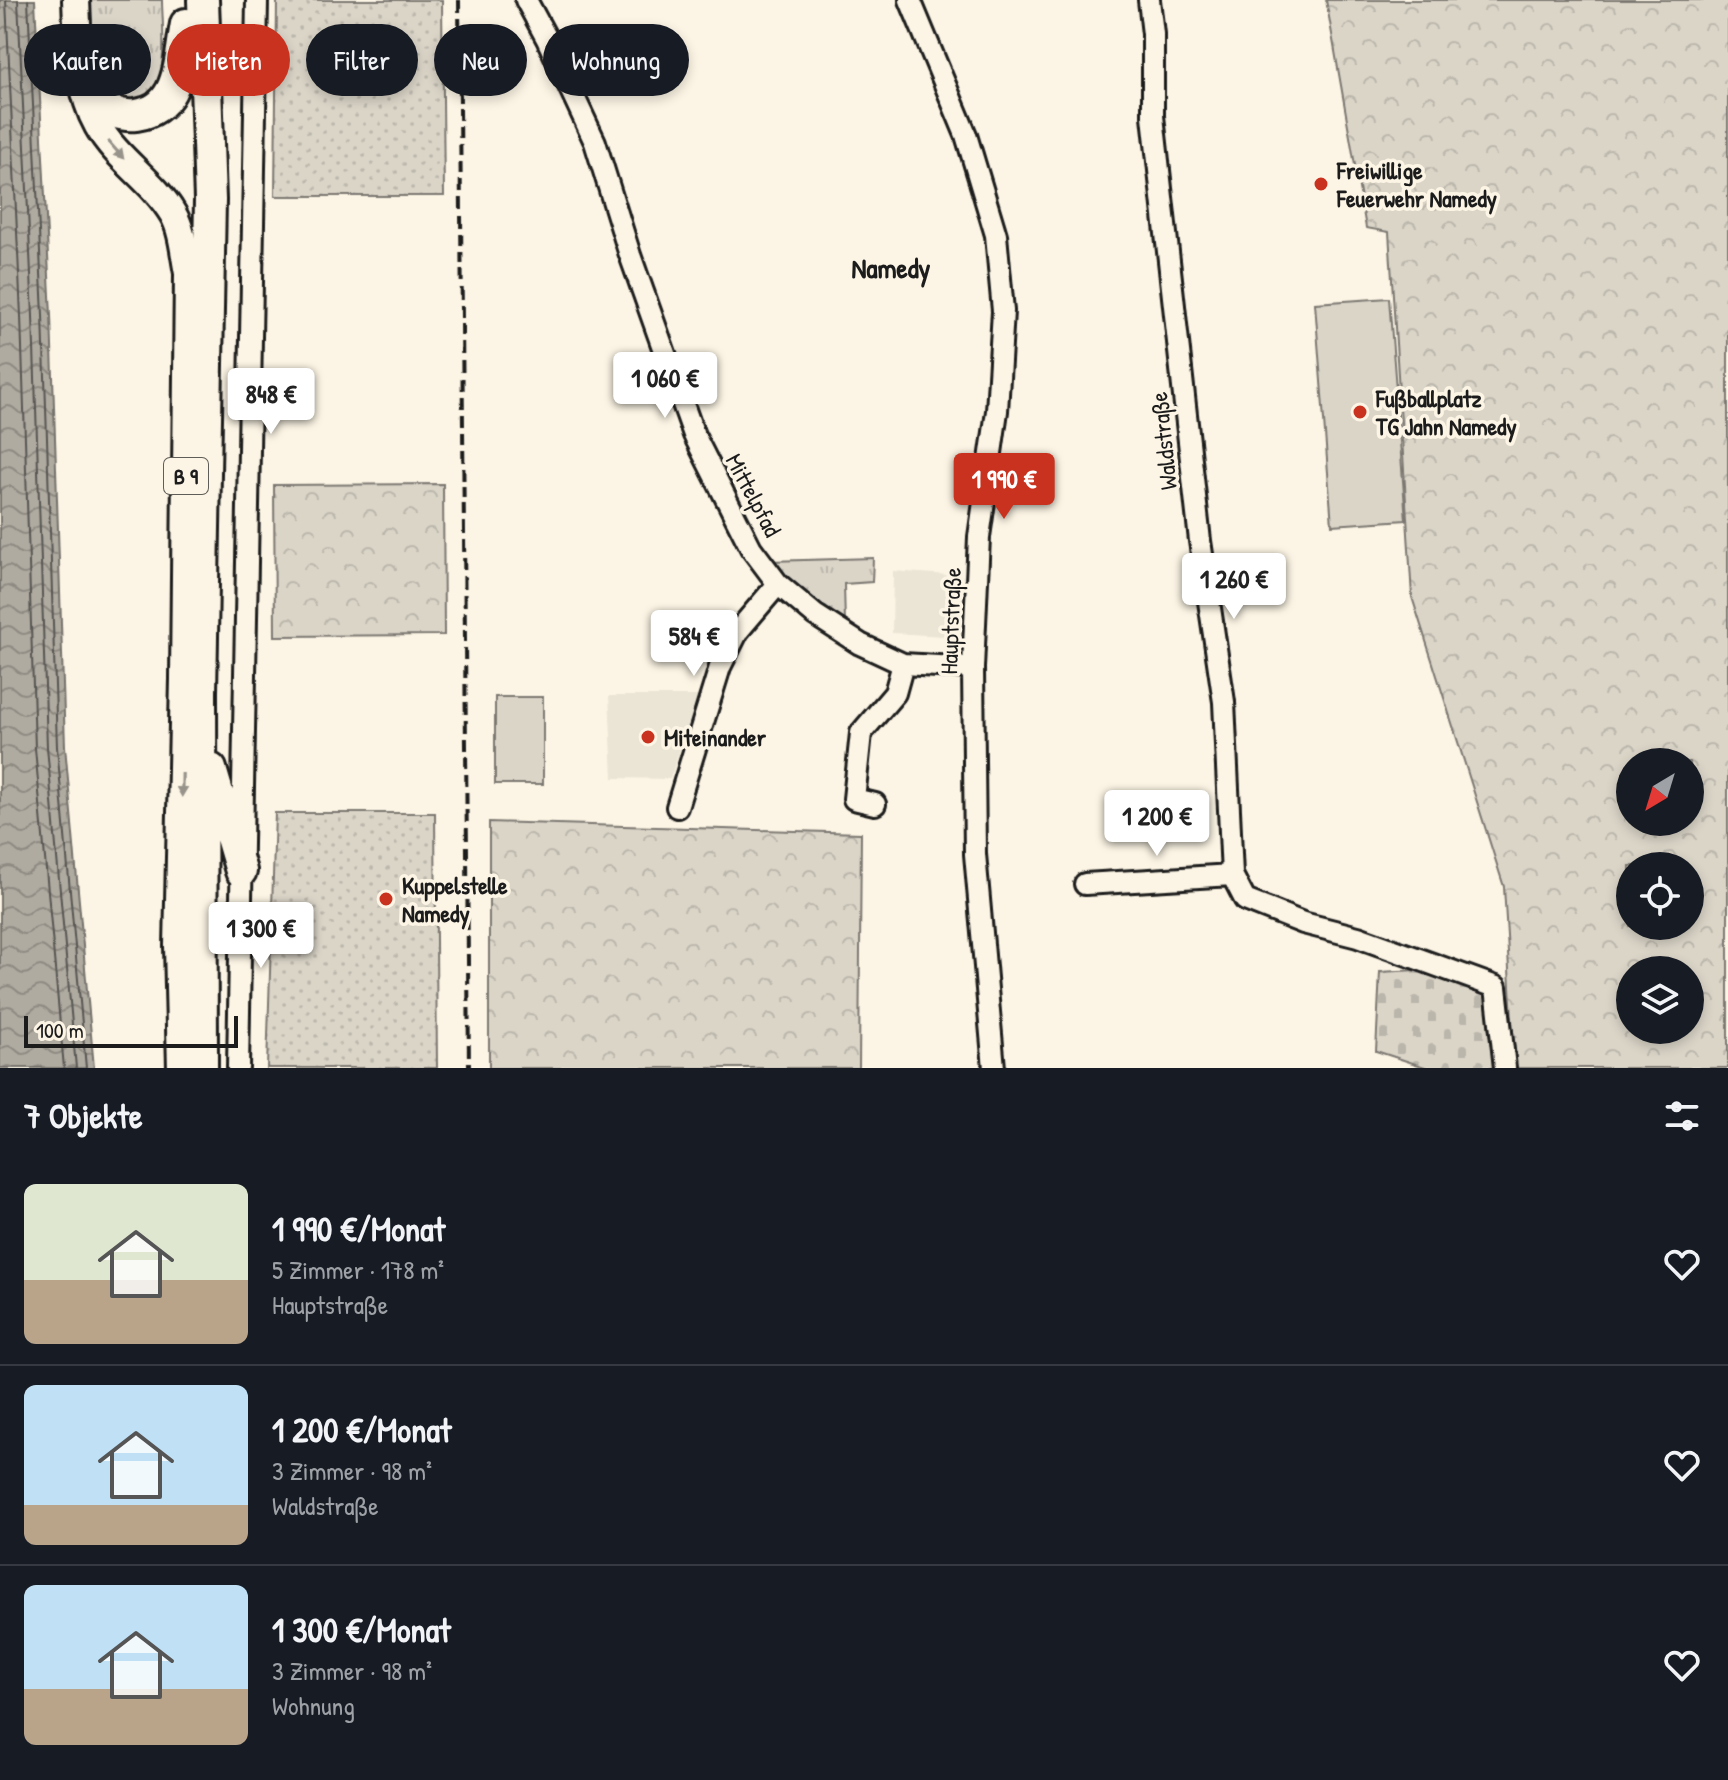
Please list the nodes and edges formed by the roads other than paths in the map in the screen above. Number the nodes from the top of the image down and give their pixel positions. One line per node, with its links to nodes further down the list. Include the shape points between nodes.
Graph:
1 (76, 0): 7 (main road)
2 (257, 0): 17 (street)
3 (526, 0): 11 (street, Mittelpfad, via 595,142 694,435 751,548)
4 (910, 0): 13 (street, Hauptstraße, via 966,135 996,235 1003,311 997,411 979,537)
5 (1149, 0): 18 (street, Waldstraße, via 1153,116 1200,541 1224,702)
6 (191, 8): 9 (highway, via 172,88 161,104 125,115 103,105); 10 (highway, B 9); 14 (highway, B 9, via 210,200)
7 (77, 24)
8 (86, 96): 10 (main road, one-way to 10, via 99,127 174,216)
9 (97, 96)
10 (188, 273): 20 (main road, B 9, one-way to 20, via 178,946)
11 (778, 584): 12 (street, Mittelpfad, via 860,644); 16 (street, via 738,631 720,667)
12 (903, 664): 13 (street, Mittelpfad); 15 (street, via 895,693 861,733 854,799)
13 (973, 668): 23 (street, Hauptstraße, via 975,854)
14 (201, 692): 17 (highway, via 211,770); 21 (highway, B 9)
15 (875, 804)
16 (677, 807)
17 (241, 871): 22 (street)
18 (1232, 875): 19 (street); 24 (street, via 1245,900 1496,987)
19 (1085, 884)
20 (181, 1068)
21 (202, 1068)
22 (238, 1068)
23 (994, 1068)
24 (1505, 1068)

